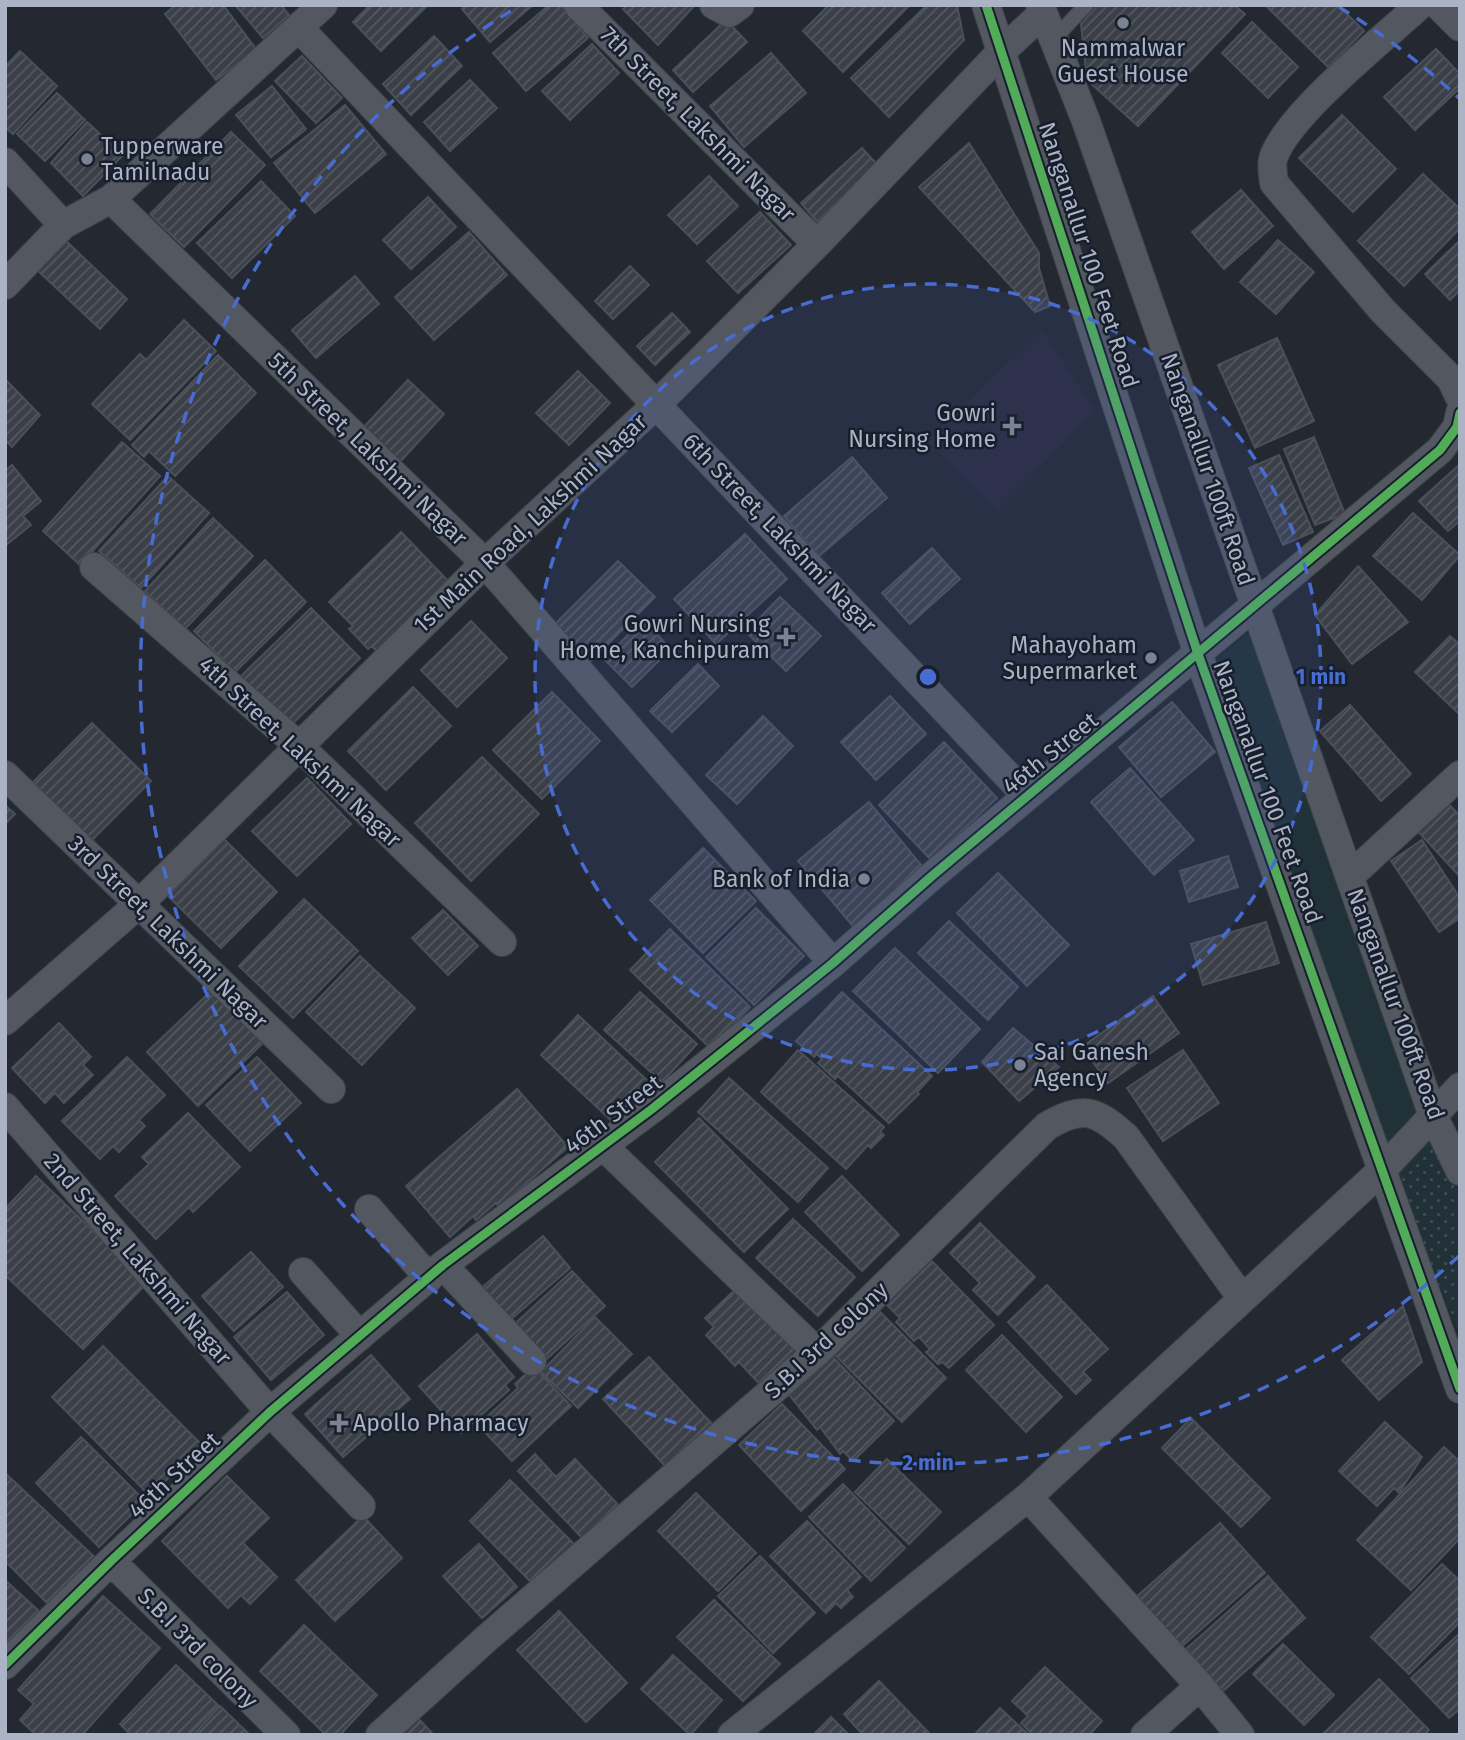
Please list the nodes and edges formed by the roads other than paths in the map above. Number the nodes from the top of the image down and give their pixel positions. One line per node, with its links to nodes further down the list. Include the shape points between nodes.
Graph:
1 (323, 5): 11 (street)
2 (578, 5): 16 (street, 7th Street, Lakshmi Nagar)
3 (714, 5): 4 (street, via 729,13)
4 (740, 5)
5 (986, 5): 12 (street, Nanganallur 100 Feet Road)
6 (1086, 5): 9 (lane)
7 (1420, 5): 18 (street, via 1287,133 1273,158 1274,183 1383,311 1451,379)
8 (1438, 5): 10 (street)
9 (1046, 19): 12 (street, 1st Main Road, Lakshmi Nagar); 23 (street, Nanganallur 100ft Road)
10 (1460, 27)
11 (299, 28): 14 (street); 19 (street, 6th Street, Lakshmi Nagar)
12 (1002, 51): 16 (street, 1st Main Road, Lakshmi Nagar); 24 (street, Nanganallur 100 Feet Road)
13 (5, 162): 15 (street)
14 (111, 199): 15 (street); 21 (street, 5th Street, Lakshmi Nagar)
15 (63, 225): 17 (street)
16 (817, 244): 19 (street, 1st Main Road, Lakshmi Nagar)
17 (5, 285)
18 (1460, 398)
19 (657, 404): 21 (street, 1st Main Road, Lakshmi Nagar); 28 (street, 6th Street, Lakshmi Nagar)
20 (1460, 413): 23 (street, 46th Street, via 1457,427 1440,450)
21 (485, 563): 25 (street, 1st Main Road, Lakshmi Nagar); 32 (street, 5th Street, Lakshmi Nagar)
22 (94, 567): 25 (street, 4th Street, Lakshmi Nagar)
23 (1256, 605): 24 (street, 46th Street); 29 (street, Nanganallur 100ft Road)
24 (1198, 654): 28 (street, 46th Street); 39 (street, Nanganallur 100 Feet Road)
25 (298, 744): 30 (street, 1st Main Road, Lakshmi Nagar); 31 (street, 4th Street, Lakshmi Nagar)
26 (5, 775): 30 (street, 3rd Street, Lakshmi Nagar)
27 (1460, 775): 29 (street)
28 (1027, 796): 32 (street, 46th Street)
29 (1350, 876): 37 (street, Nanganallur 100ft Road)
30 (140, 903): 33 (street, 1st Main Road, Lakshmi Nagar); 35 (street, 3rd Street, Lakshmi Nagar)
31 (502, 942)
32 (833, 963): 38 (street, 46th Street)
33 (5, 1021)
34 (1460, 1087): 37 (street)
35 (331, 1089)
36 (5, 1107): 49 (street, 2nd Street, Lakshmi Nagar)
37 (1432, 1113): 39 (street); 40 (street, Nanganallur 100ft Road)
38 (603, 1146): 42 (street, 46th Street); 46 (street)
39 (1382, 1170): 44 (street); 48 (street, Nanganallur 100 Feet Road)
40 (1460, 1171)
41 (369, 1209): 42 (street)
42 (436, 1271): 45 (street, 46th Street); 47 (street)
43 (303, 1272): 45 (street)
44 (1241, 1297): 46 (street, S.B.I 3rd colony, via 1126,1137 1090,1113 1070,1113 1047,1126); 50 (street)
45 (360, 1336): 49 (street, 46th Street)
46 (817, 1352): 56 (street, S.B.I 3rd colony)
47 (531, 1361)
48 (1460, 1389)
49 (270, 1412): 51 (street, 2nd Street, Lakshmi Nagar); 52 (street, 46th Street)
50 (1028, 1497): 54 (street); 57 (street)
51 (361, 1506)
52 (111, 1561): 53 (street, 46th Street); 55 (street, S.B.I 3rd colony)
53 (5, 1665)
54 (1200, 1686): 58 (street); 59 (street)
55 (286, 1735)
56 (380, 1735)
57 (732, 1735)
58 (1145, 1735)
59 (1240, 1735)

